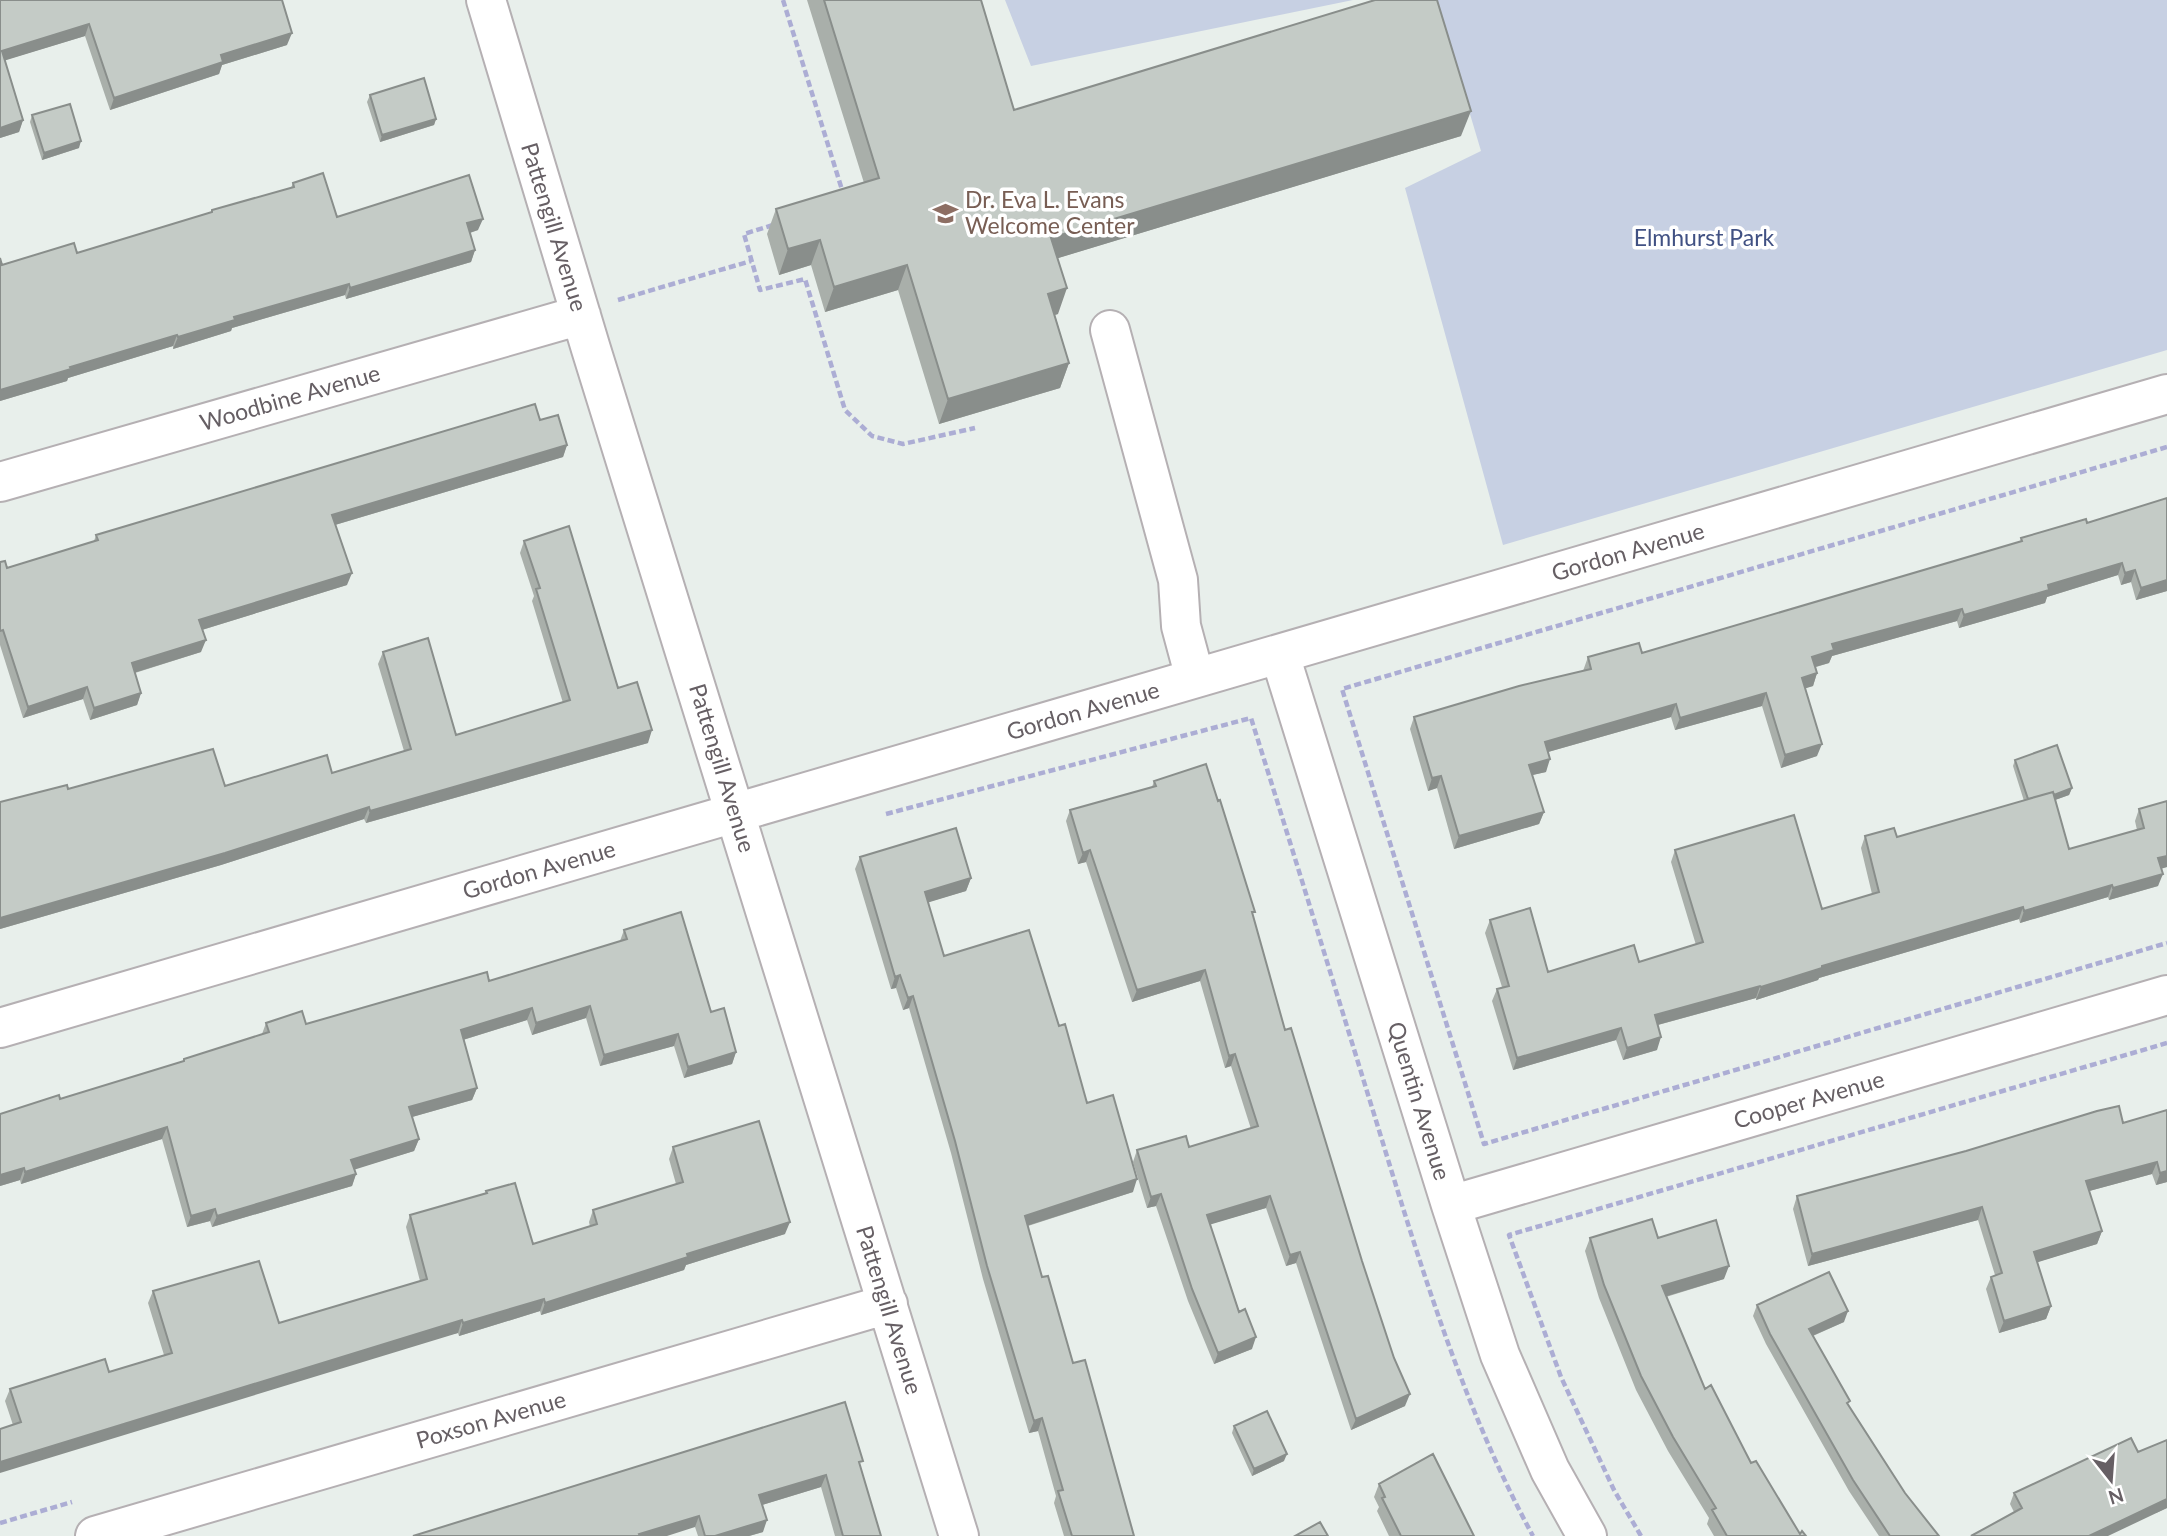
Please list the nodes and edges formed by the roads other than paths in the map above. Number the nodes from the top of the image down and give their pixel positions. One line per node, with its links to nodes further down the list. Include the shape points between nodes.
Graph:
1 (486, 0): 2 (street, Pattengill Avenue)
2 (581, 315): 5 (street, Woodbine Avenue); 8 (street, Pattengill Avenue)
3 (1110, 330): 7 (street, via 1178,580 1181,626)
4 (2167, 394): 6 (street, Gordon Avenue)
5 (0, 482)
6 (1280, 655): 7 (street, Gordon Avenue); 11 (street, Quentin Avenue)
7 (1195, 678): 8 (street, Gordon Avenue)
8 (737, 813): 10 (street, Gordon Avenue); 12 (street, Pattengill Avenue)
9 (2167, 995): 11 (street, Cooper Avenue)
10 (0, 1028)
11 (1451, 1206): 15 (street, Quentin Avenue, via 1500,1355 1550,1470)
12 (888, 1304): 13 (street, Poxson Avenue); 14 (street, Pattengill Avenue)
13 (95, 1536)
14 (959, 1536)
15 (1587, 1536)

